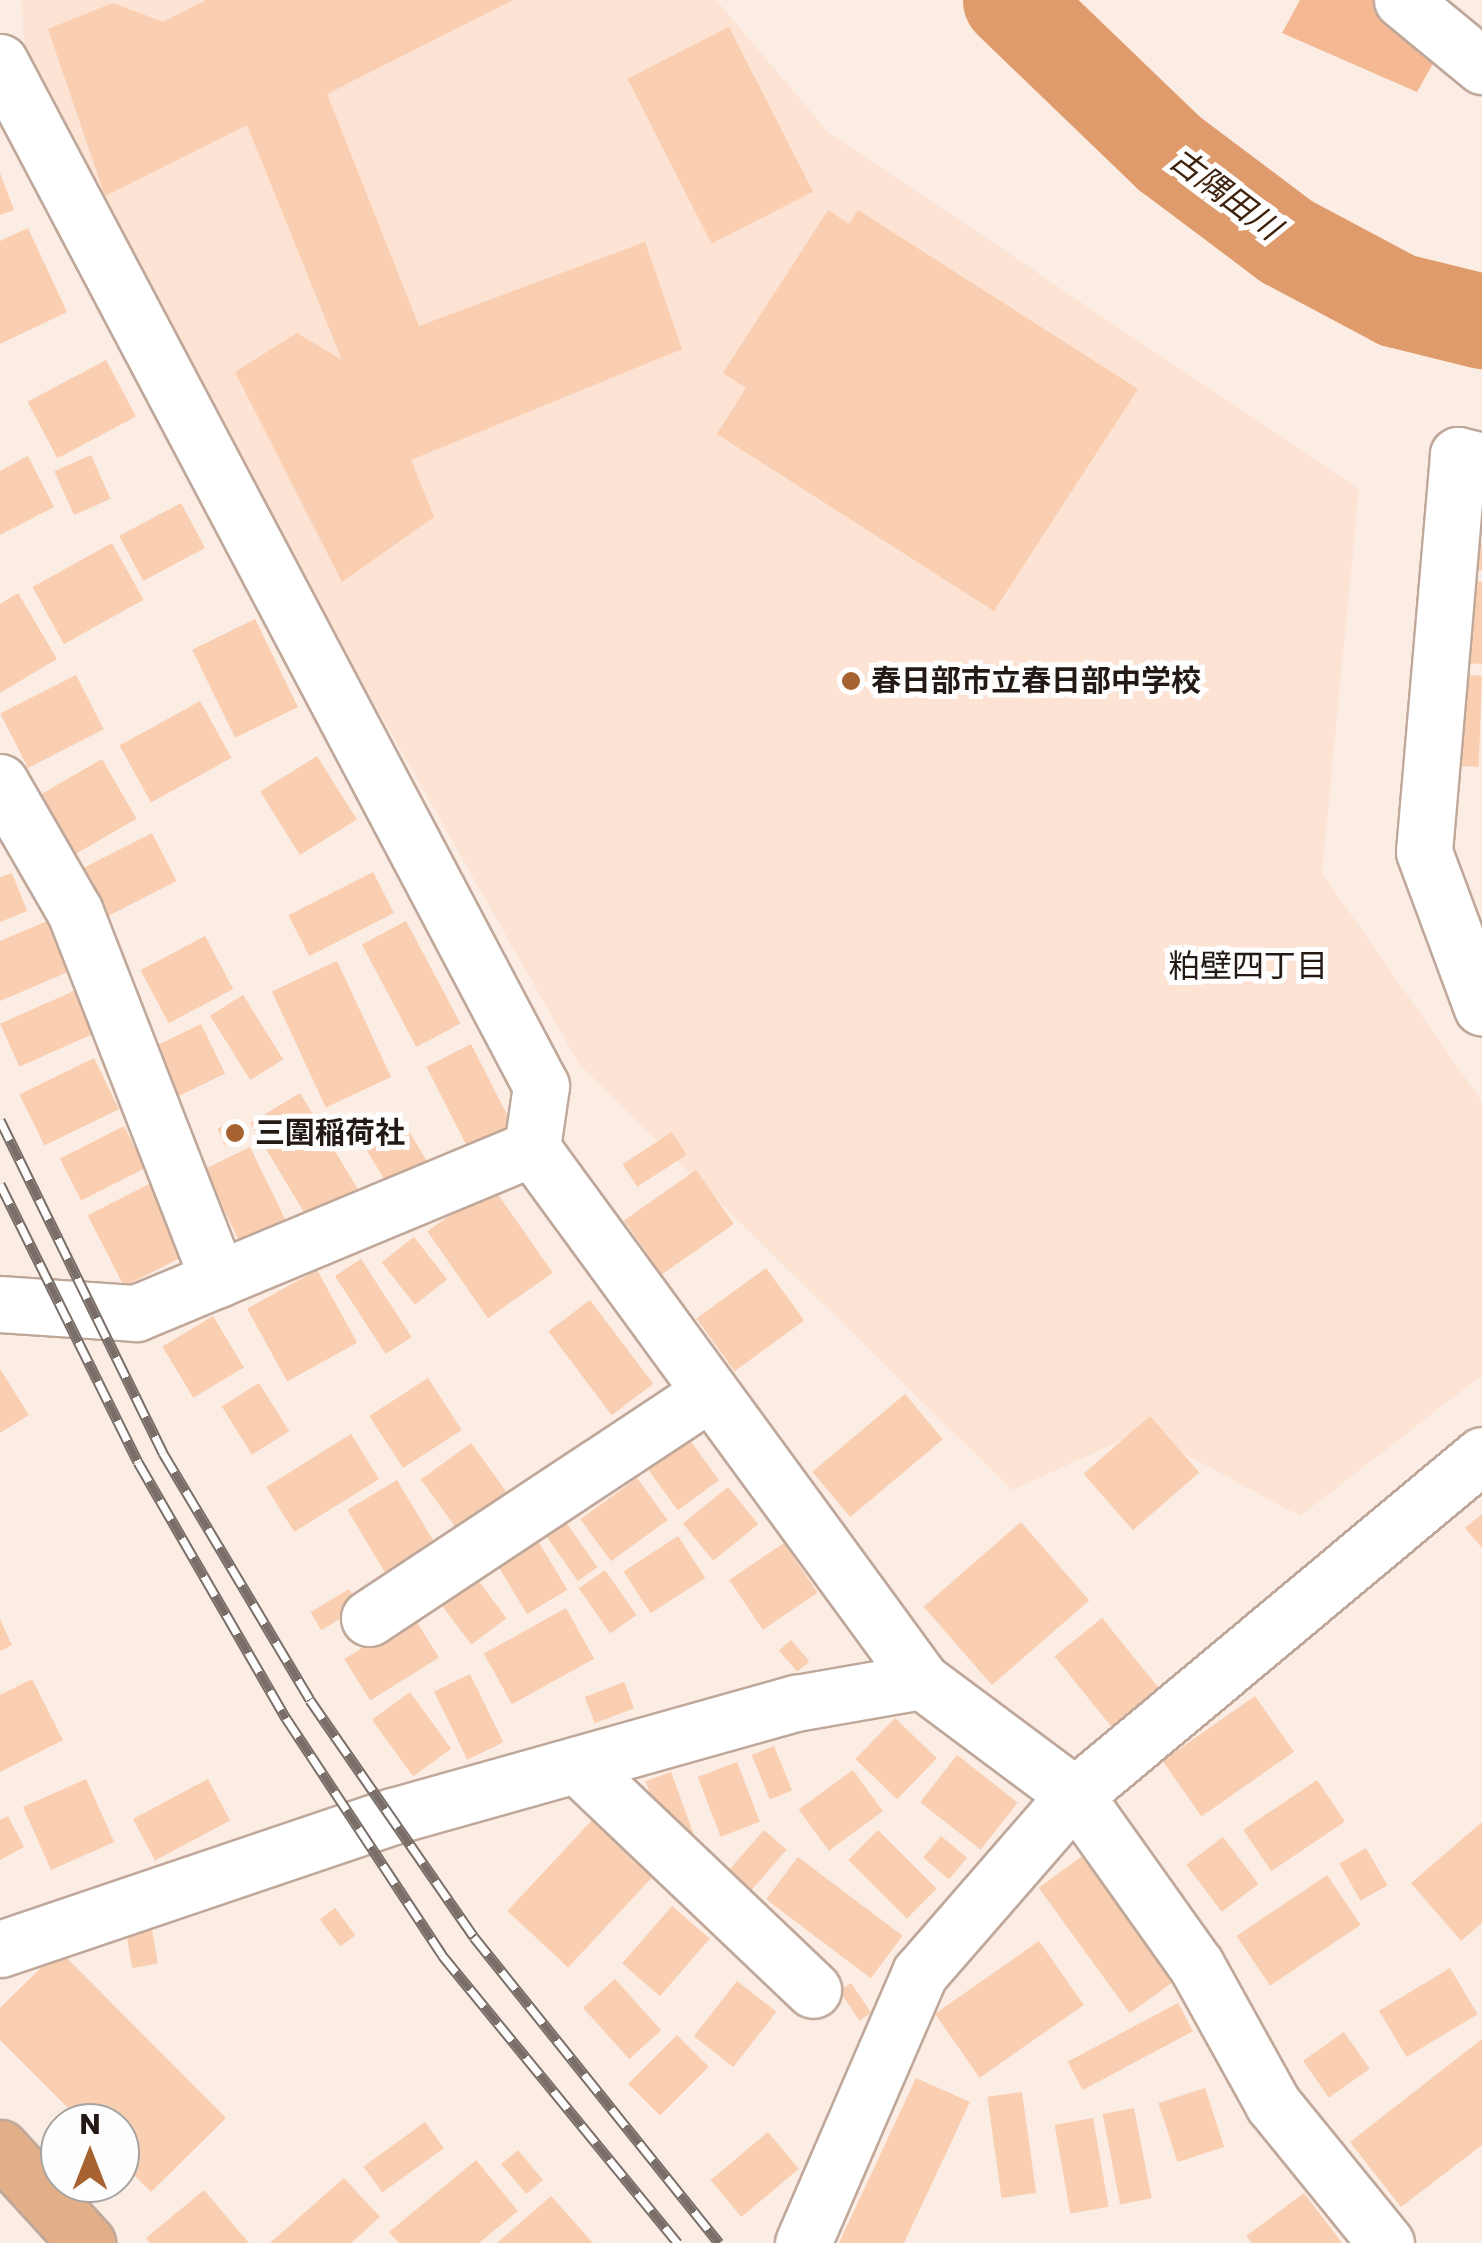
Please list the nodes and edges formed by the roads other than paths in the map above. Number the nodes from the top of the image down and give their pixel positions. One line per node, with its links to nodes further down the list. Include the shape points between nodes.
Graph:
1 (1402, 0): 3 (street)
2 (0, 62): 7 (street, via 541,1086)
3 (1482, 66)
4 (1482, 462): 6 (street, via 1458,455 1424,852)
5 (0, 782): 8 (street, via 75,912)
6 (1482, 1008)
7 (532, 1148): 8 (street); 10 (street)
8 (218, 1279): 9 (street, via 136,1313)
9 (0, 1304)
10 (710, 1392): 12 (street); 13 (street)
11 (1482, 1456): 15 (street)
12 (370, 1618)
13 (922, 1681): 14 (street, via 796,1703); 15 (street)
14 (577, 1764): 16 (street, via 393,1816); 17 (street)
15 (1075, 1795): 20 (street, via 920,1973); 21 (street, via 1196,1966 1272,2104)
16 (0, 1949)
17 (814, 1990)
18 (0, 2148): 19 (main road)
19 (87, 2243)
20 (803, 2243)
21 (1386, 2243)

